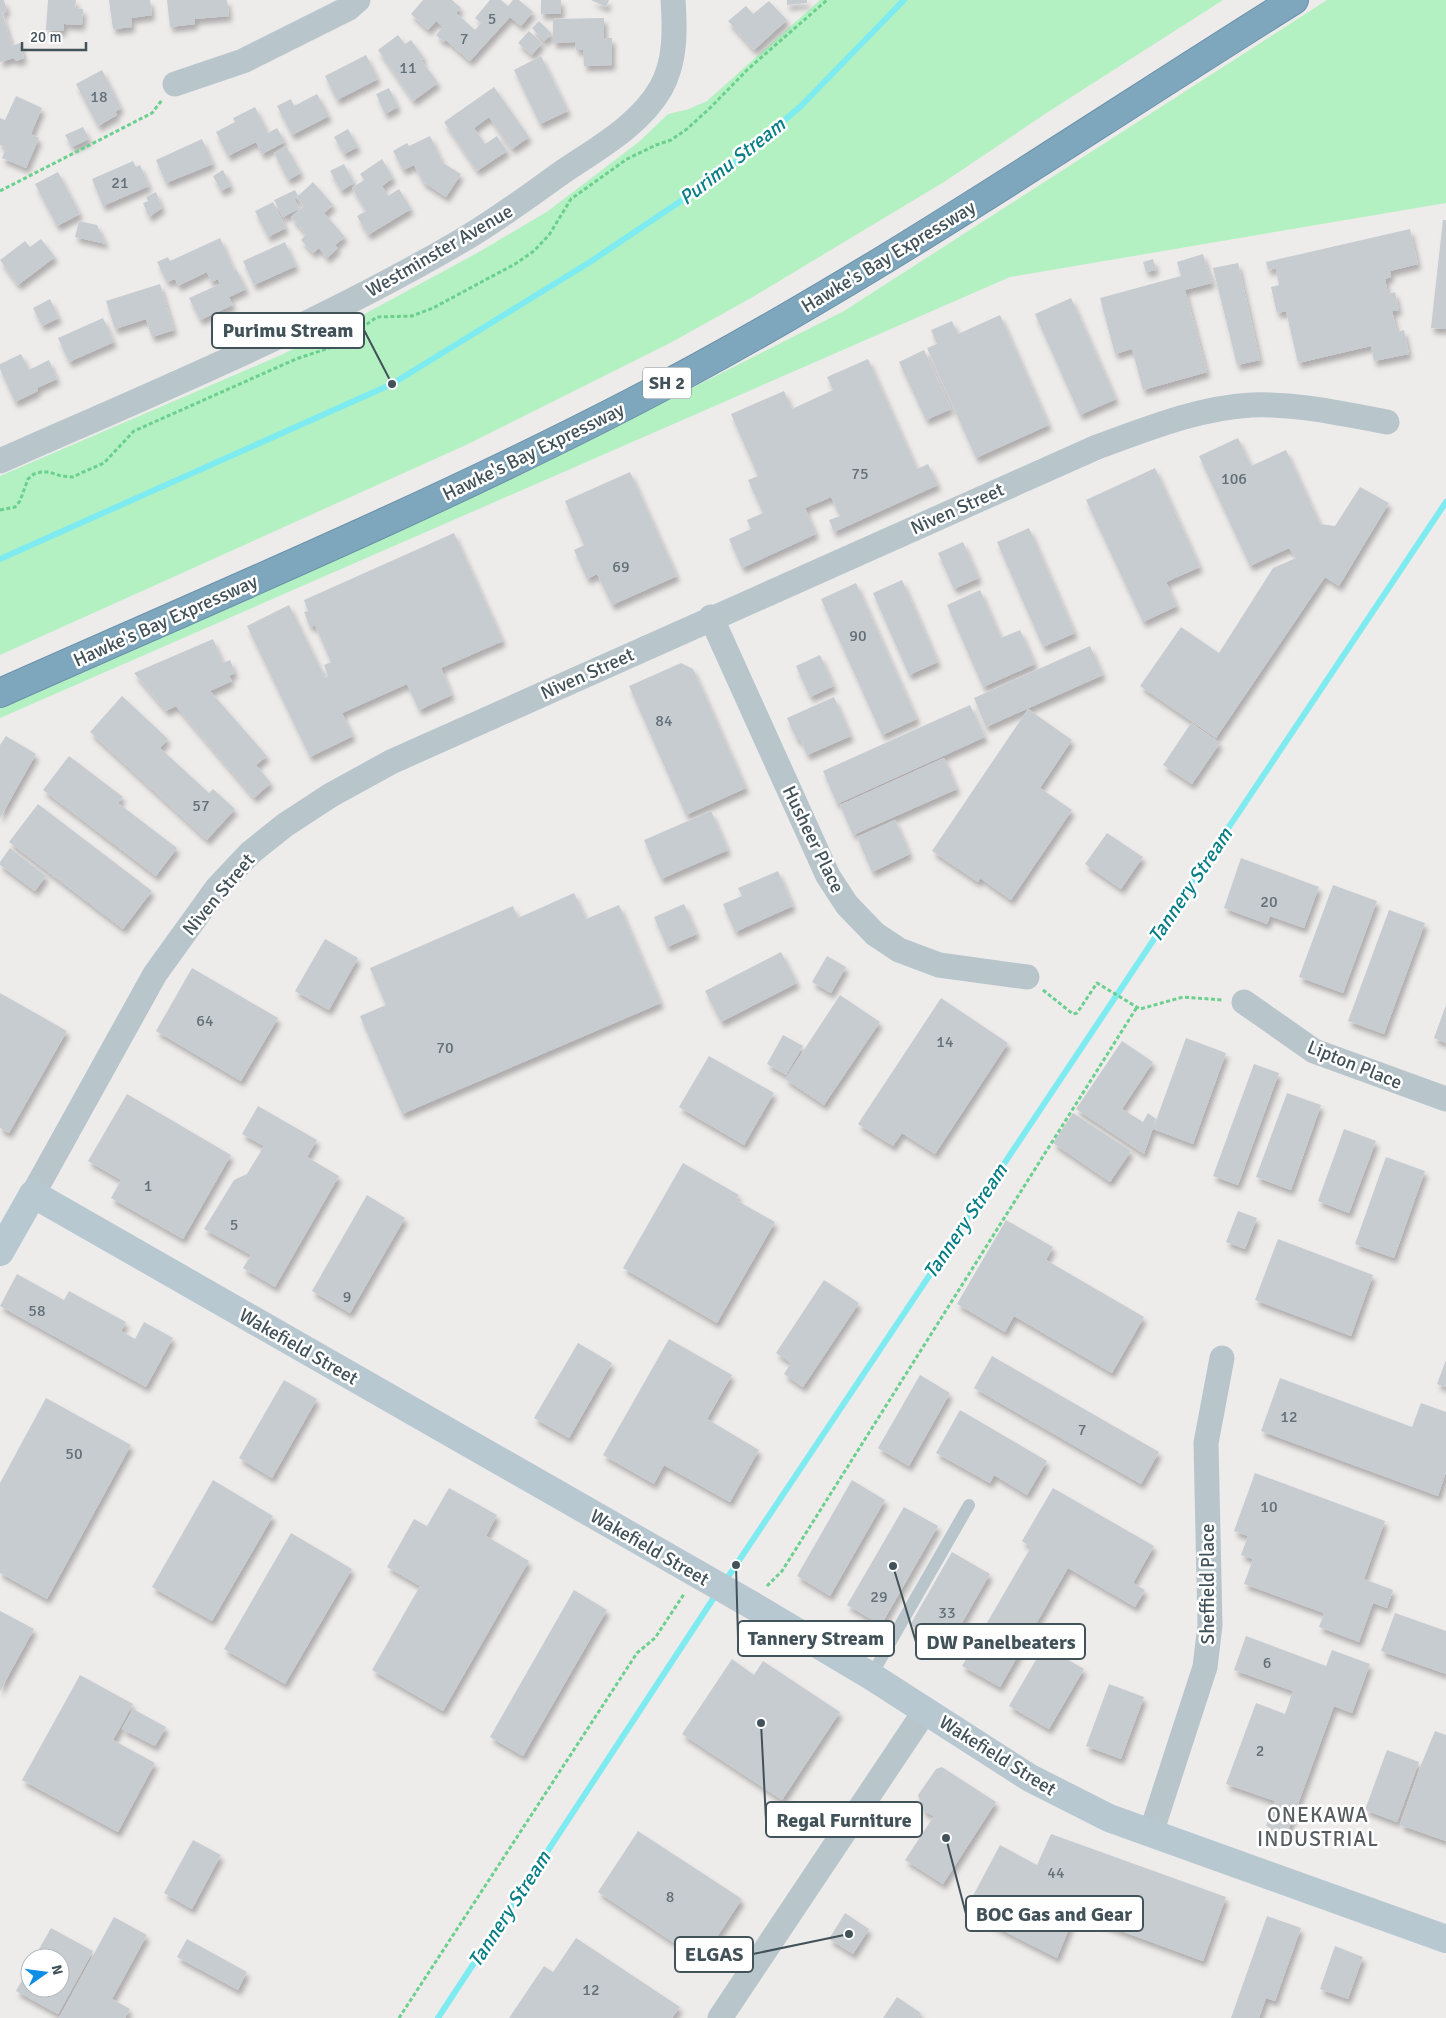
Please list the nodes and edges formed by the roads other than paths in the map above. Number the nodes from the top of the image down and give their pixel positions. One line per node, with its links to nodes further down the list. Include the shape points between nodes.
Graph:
1 (358, 0): 5 (street, via 243,61)
2 (672, 0): 7 (street, Westminster Avenue, via 675,25 673,54 661,88 646,110 625,129 517,205 383,284 275,339)
3 (1267, 0): 9 (highway, Hawke's Bay Expressway / SH 2, via 914,222 590,405 487,457)
4 (1294, 0): 10 (highway, Hawke's Bay Expressway / SH 2, via 855,278 633,402 362,532)
5 (174, 84)
6 (1387, 422): 8 (street, Niven Street, via 1302,407 1252,405 1205,411 1097,447)
7 (0, 461)
8 (711, 617): 11 (street, Husheer Place, via 828,876 847,905 874,934 899,950 939,965); 14 (street, Niven Street, via 391,762 285,825 250,853 218,888 155,974)
9 (0, 676)
10 (0, 693)
11 (1027, 977)
12 (1244, 1002): 13 (street, Lipton Place, via 1314,1051)
13 (1446, 1099)
14 (33, 1194): 15 (street, Niven Street); 18 (street, Wakefield Street, via 746,1601)
15 (0, 1252)
16 (1222, 1358): 20 (street, Sheffield Place, via 1206,1443 1210,1625 1205,1667)
17 (969, 1506): 18 (lane)
18 (871, 1676): 19 (street, Wakefield Street)
19 (926, 1711): 20 (street, Wakefield Street, via 1054,1791 1109,1818); 22 (street)
20 (1151, 1832): 21 (street, Wakefield Street)
21 (1446, 1940)
22 (720, 2018)

